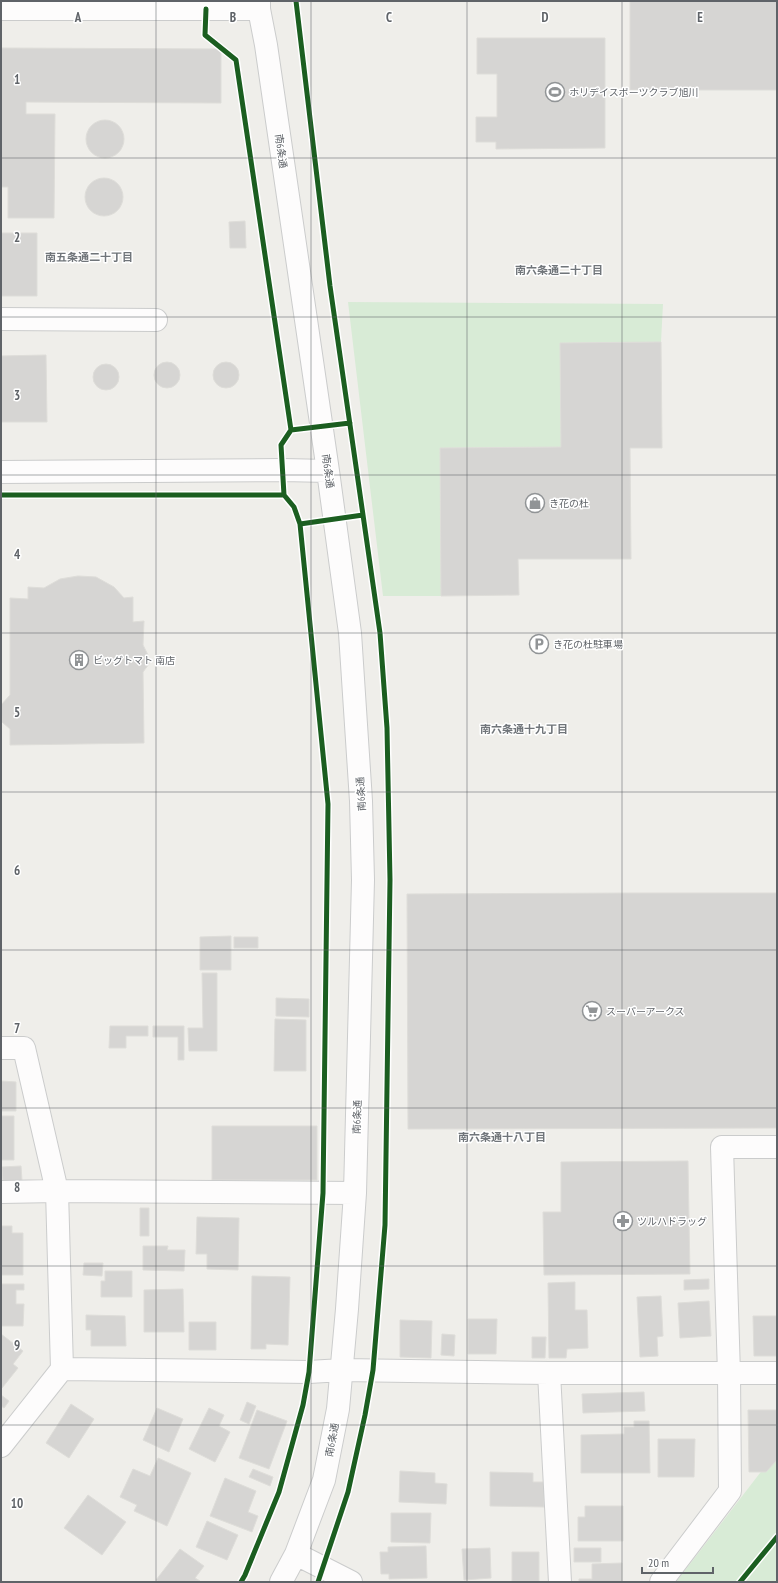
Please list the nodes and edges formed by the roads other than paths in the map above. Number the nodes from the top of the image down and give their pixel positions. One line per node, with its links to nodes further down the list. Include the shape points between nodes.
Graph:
1 (261, 4): 2 (street); 6 (street, 南6条通)
2 (73, 5): 3 (street)
3 (1, 9)
4 (1, 319): 5 (street)
5 (156, 320)
6 (328, 471): 7 (street); 12 (street, 南6条通, via 350,634 361,801 363,880)
7 (1, 472)
8 (1, 1048): 10 (street, via 24,1048)
9 (777, 1147): 17 (street, via 722,1147)
10 (58, 1191): 11 (street); 12 (street); 13 (street)
11 (1, 1192)
12 (355, 1193): 14 (street, 南6条通)
13 (62, 1369): 14 (street, via 309,1372); 18 (street)
14 (342, 1370): 15 (street); 19 (street, 南6条通, via 338,1409 324,1480)
15 (549, 1373): 17 (street); 22 (street)
16 (777, 1373): 17 (street)
17 (729, 1374): 23 (street, via 730,1490)
18 (1, 1446)
19 (296, 1554): 20 (street, 南6条通); 21 (street)
20 (281, 1582)
21 (351, 1582)
22 (560, 1582)
23 (661, 1582)

